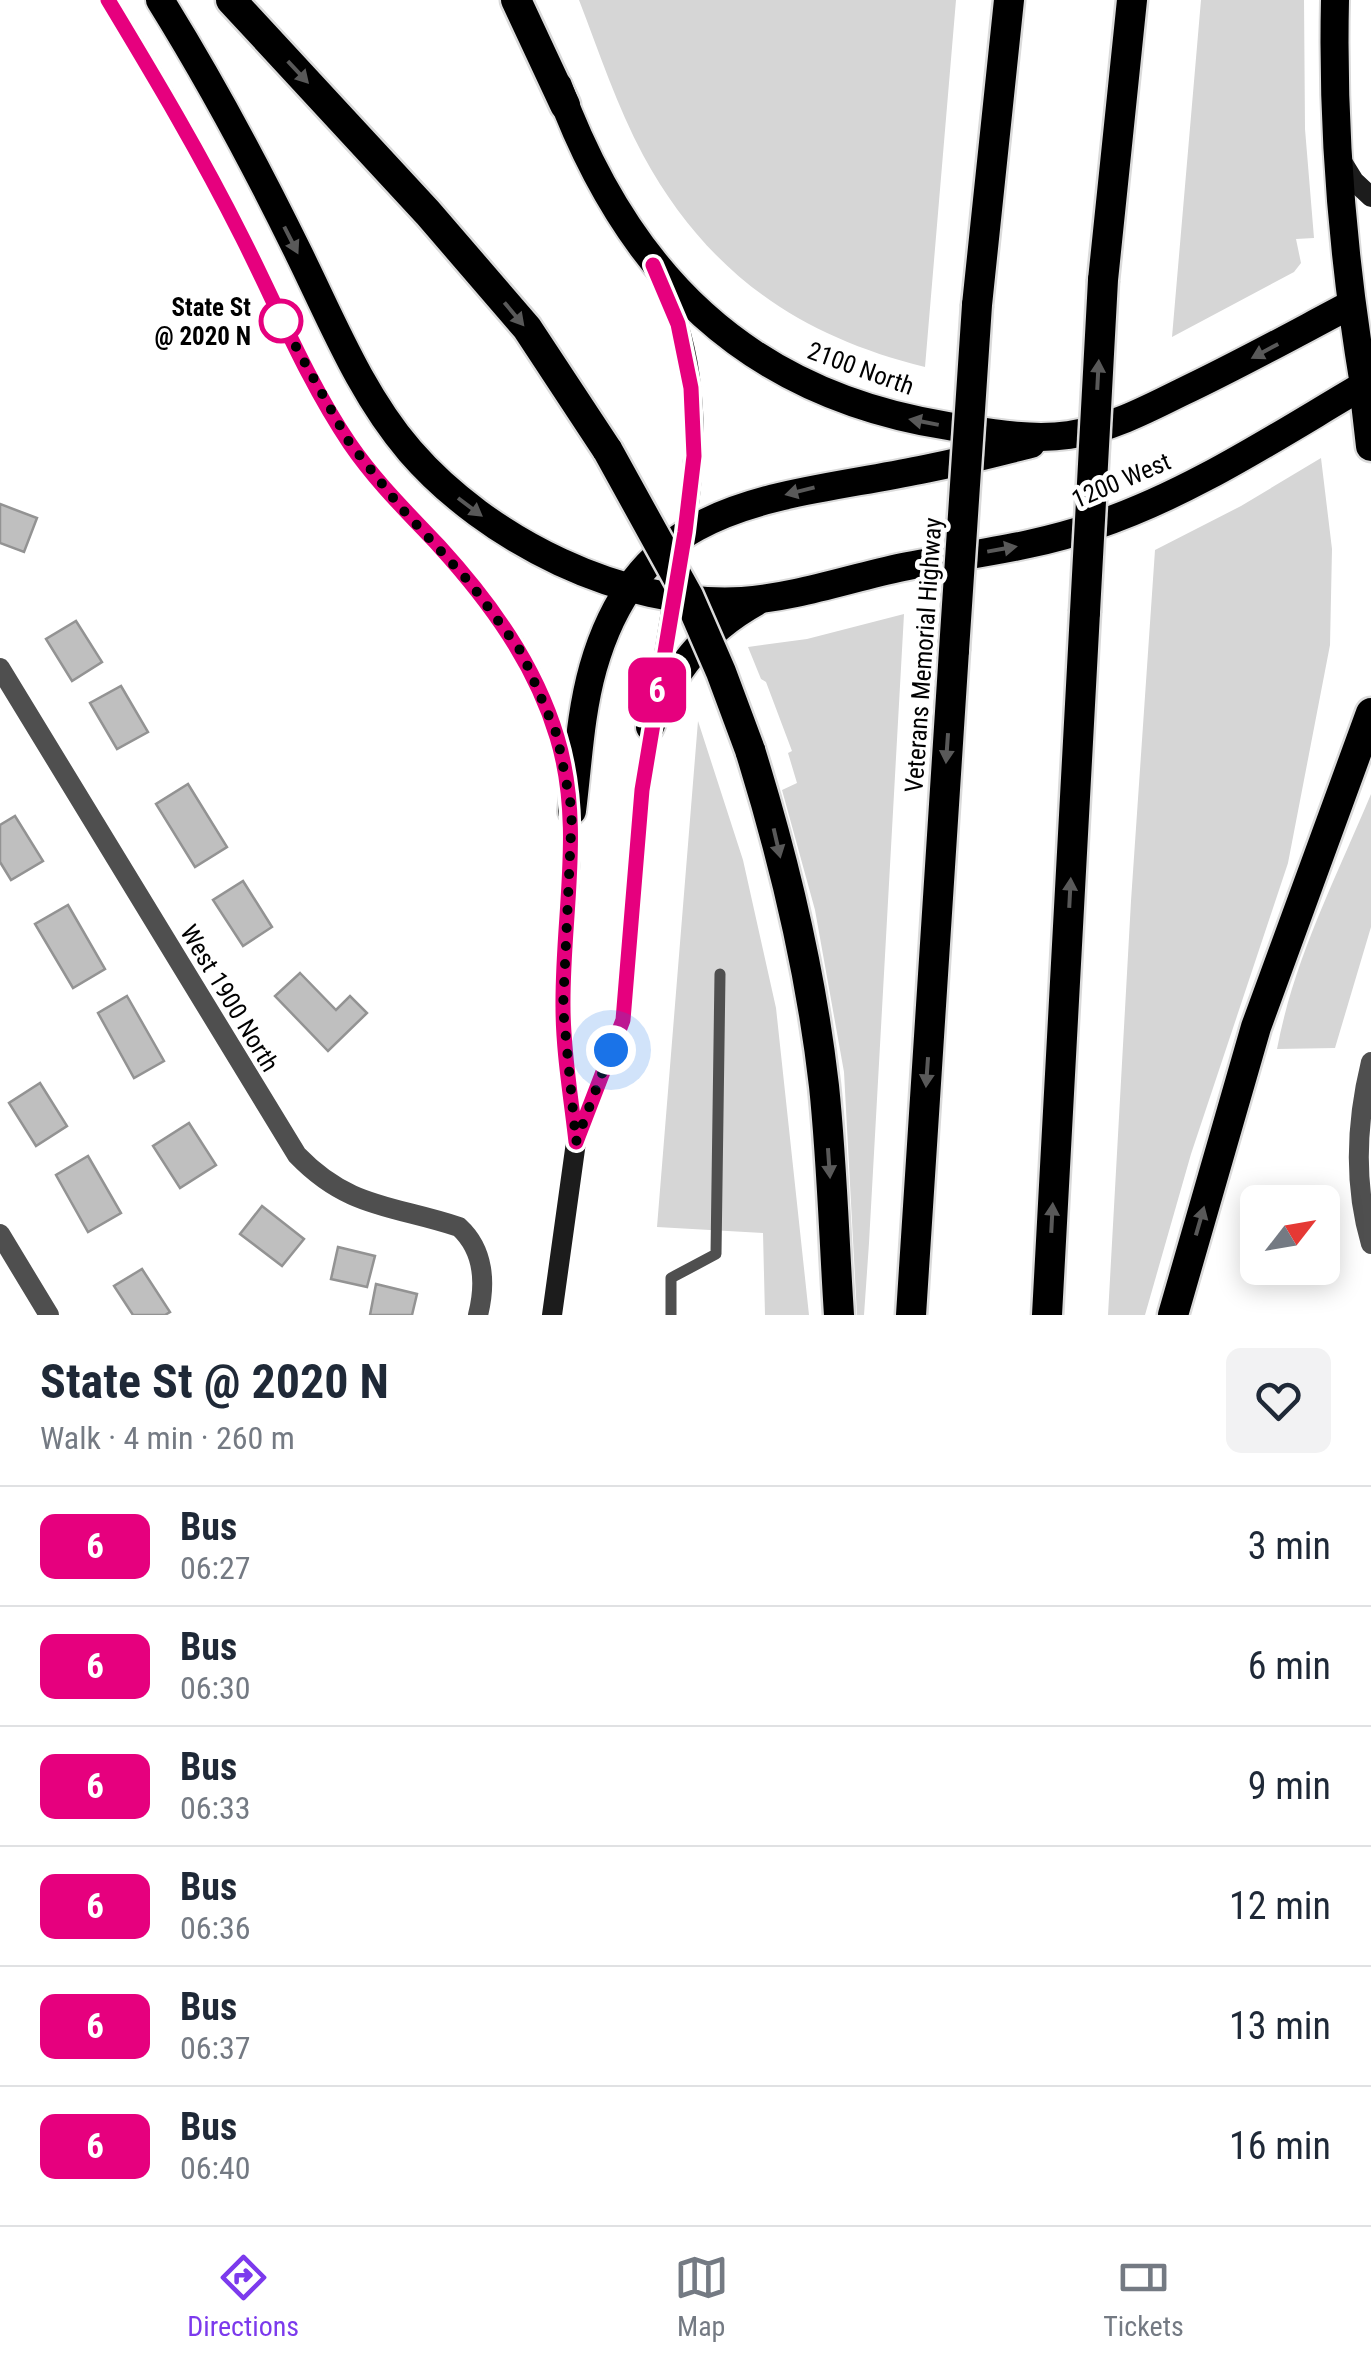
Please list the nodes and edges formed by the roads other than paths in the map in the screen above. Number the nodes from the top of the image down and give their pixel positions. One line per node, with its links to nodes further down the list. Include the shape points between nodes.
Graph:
1 (108, 0): 24 (main road, via 189,136 349,442 522,653 557,735)
2 (160, 0): 18 (highway, one-way to 18, via 376,405 409,450 454,495 530,548)
3 (231, 0): 34 (highway, one-way to 34, bridge, via 527,328 608,451 688,596 750,750 804,958 824,1086)
4 (516, 0): 9 (highway)
5 (527, 0): 9 (highway, 2100 North)
6 (1009, 0): 35 (highway, Veterans Memorial Highway, one-way to 35, bridge, via 977,305)
7 (1132, 0): 36 (highway, one-way to 7, bridge, via 1103,280)
8 (1335, 0): 10 (highway)
9 (565, 105): 12 (highway, 2100 North)
10 (1338, 154): 11 (main road); 13 (highway)
11 (1371, 197)
12 (653, 265): 15 (highway, 2100 North, one-way to 12, via 929,423 814,388 707,320); 17 (main road, via 678,324 691,388 694,456)
13 (1361, 299): 14 (highway); 15 (highway, 2100 North, one-way to 15, via 1146,409)
14 (1368, 383): 16 (highway); 20 (highway, 1200 West, one-way to 14, via 1096,526 1177,491)
15 (1066, 436): 17 (highway, one-way to 17, via 764,499)
16 (1371, 446)
17 (685, 532): 18 (highway); 19 (main road)
18 (632, 587): 19 (highway); 24 (highway, via 594,666)
19 (673, 596): 20 (highway); 23 (main road)
20 (762, 599): 23 (highway, via 720,625 686,660)
21 (0, 668): 31 (street, West 1900 North, via 297,1154 322,1180 360,1200 459,1228 472,1239 480,1255)
22 (1371, 713): 37 (highway, one-way to 22, via 1256,1027)
23 (650, 727): 27 (main road, via 623,1020)
24 (572, 811): 27 (main road, via 563,1008)
25 (720, 974): 33 (lane, via 716,1254 671,1278)
26 (1371, 1062): 29 (street, via 1360,1118 1361,1198)
27 (576, 1142): 32 (main road)
28 (0, 1234): 30 (street)
29 (1371, 1244)
30 (49, 1315)
31 (478, 1315)
32 (552, 1315)
33 (671, 1315)
34 (839, 1315)
35 (911, 1315)
36 (1047, 1315)
37 (1173, 1315)

